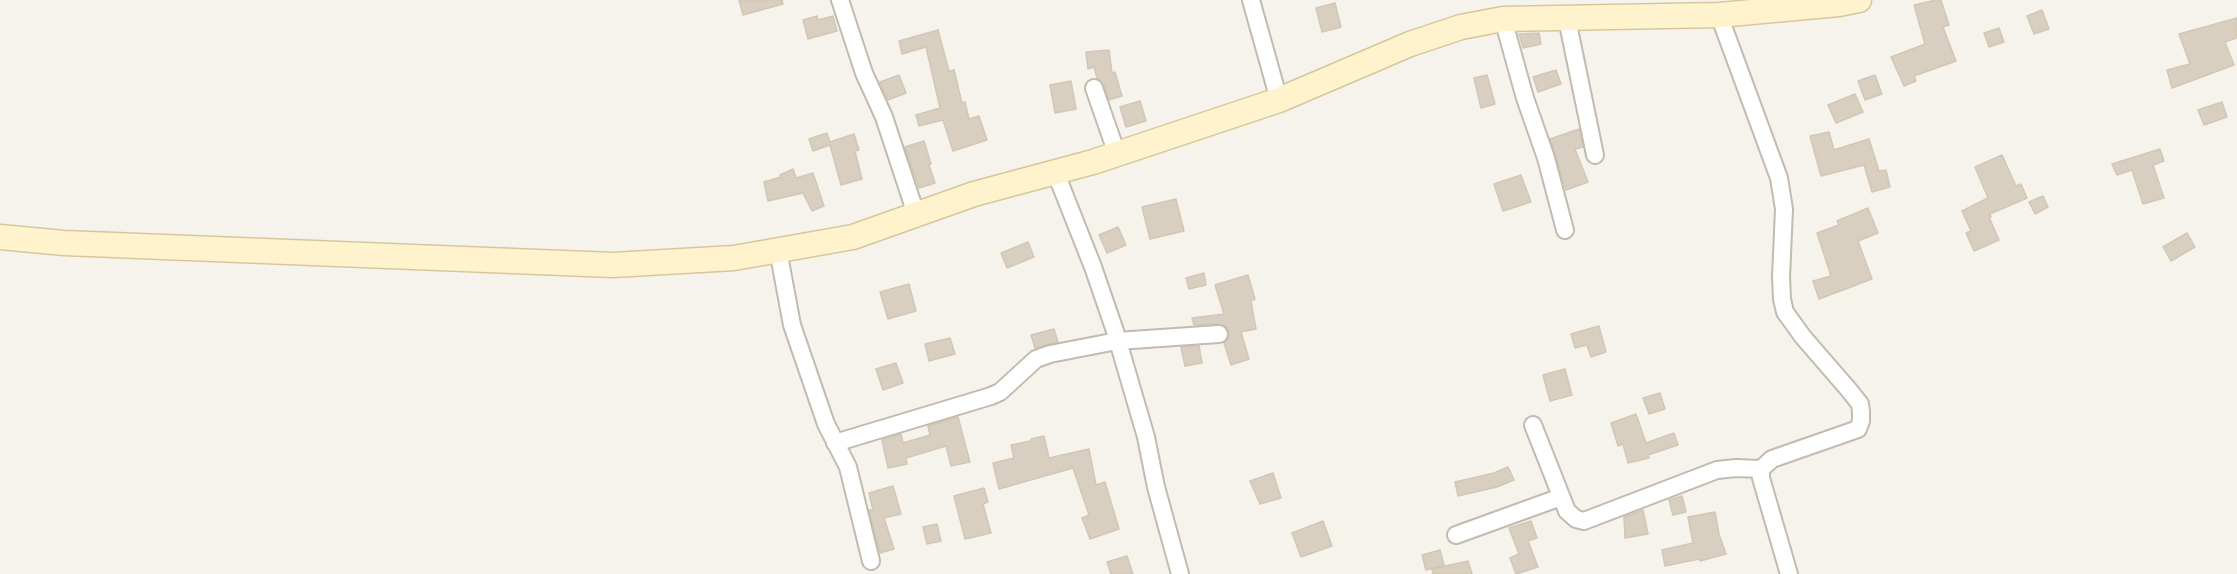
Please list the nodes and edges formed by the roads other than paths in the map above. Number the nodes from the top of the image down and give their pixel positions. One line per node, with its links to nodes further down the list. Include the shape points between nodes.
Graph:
1 (840, 0): 12 (street)
2 (1251, 0): 8 (street)
3 (1859, 0): 4 (main road)
4 (1719, 15): 6 (main road); 20 (street, via 1779,178 1784,209 1781,277 1785,312 1849,390 1861,412 1858,429 1772,459)
5 (1503, 19): 6 (main road); 8 (main road, via 1461,27 1410,44); 13 (street)
6 (1567, 19): 10 (street)
7 (1094, 88): 9 (street)
8 (1279, 100): 9 (main road)
9 (1116, 154): 11 (main road)
10 (1595, 155)
11 (1055, 171): 12 (main road); 17 (street)
12 (916, 214): 15 (main road, via 853,237)
13 (1565, 230)
14 (0, 237): 15 (main road, via 64,243 613,265 734,258)
15 (778, 250): 19 (street, via 792,325)
16 (1219, 334): 17 (street)
17 (1117, 341): 19 (street, via 1036,359 1000,392); 24 (street)
18 (1533, 425): 21 (street)
19 (835, 443): 23 (street, via 848,467)
20 (1761, 469): 21 (street, via 1717,470 1584,521 1567,511); 25 (street)
21 (1561, 497): 22 (street)
22 (1456, 535)
23 (871, 561)
24 (1180, 574)
25 (1789, 574)

